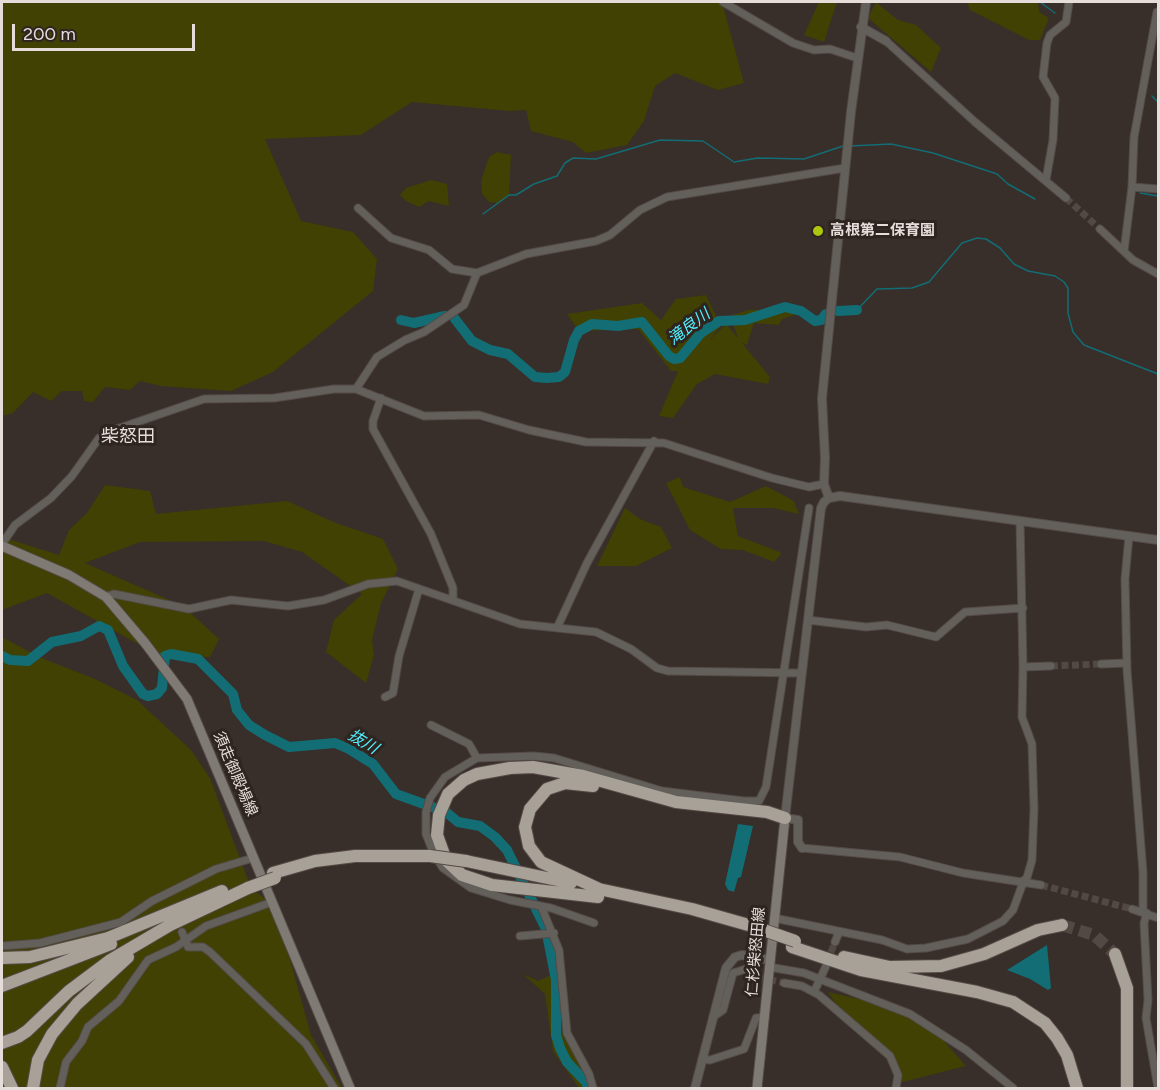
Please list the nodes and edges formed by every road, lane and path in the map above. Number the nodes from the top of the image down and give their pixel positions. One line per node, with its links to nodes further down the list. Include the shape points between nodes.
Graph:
1 (723, 2): 4 (street)
2 (866, 2): 6 (street)
3 (1069, 2): 10 (street, via 1066,22 1050,35 1047,43 1043,77 1055,98)
4 (735, 4): 8 (street, via 793,43)
5 (1157, 12): 11 (street, via 1134,137)
6 (861, 27): 7 (street); 8 (street)
7 (886, 41): 10 (street)
8 (857, 58): 9 (street)
9 (845, 168): 17 (street, via 668,198 640,210 610,235 596,241 526,254); 22 (street, via 822,398)
10 (1046, 180): 13 (street)
11 (1132, 187): 12 (street); 16 (street)
12 (1158, 189)
13 (1066, 198)
14 (358, 208): 17 (street, via 391,238 429,250 452,269)
15 (1100, 229): 16 (street)
16 (1124, 251): 18 (street)
17 (477, 273): 19 (street, via 464,305 377,357)
18 (1158, 274)
19 (356, 389): 20 (street); 28 (street, via 274,398 204,399 111,430 99,438 51,498 15,525)
20 (381, 398): 21 (street, via 424,416 486,416 586,442); 31 (street, via 373,429 431,534 453,588)
21 (654, 441): 22 (street, via 772,478 810,487); 34 (street, via 587,562)
22 (824, 484): 23 (street)
23 (829, 498): 25 (street, via 840,496); 33 (street, via 821,508)
24 (809, 508): 39 (street)
25 (1020, 521): 26 (street); 32 (street)
26 (1129, 536): 27 (street); 35 (street)
27 (1158, 540)
28 (2, 545): 30 (main road, 須走御殿場線, via 69,575)
29 (419, 589): 30 (street, via 388,581 308,604 288,606 231,600 189,609 114,594); 31 (street); 41 (street, via 399,656 393,693)
30 (106, 597): 46 (main road, 須走御殿場線, via 172,678 195,716)
31 (453, 599): 34 (street, via 520,624)
32 (1023, 608): 33 (street, via 964,612 936,637 887,625 866,627); 38 (street)
33 (808, 620): 40 (street)
34 (557, 628): 39 (street, via 596,632 631,649 657,668)
35 (1126, 663): 36 (street); 58 (street)
36 (1101, 664)
37 (1051, 666): 38 (street)
38 (1023, 667): 47 (street, via 1022,717 1032,744 1034,809 1032,860)
39 (784, 672): 40 (street); 43 (street, via 766,787 759,801 662,791 554,758)
40 (802, 673): 44 (street)
41 (385, 697)
42 (431, 725): 43 (street, via 469,744)
43 (477, 758): 56 (street, via 454,770 436,788 426,812 429,845 443,868 471,888)
44 (785, 818): 45 (street, via 798,820 798,842); 49 (highway, via 676,802 549,768 484,772 464,780 448,794 437,825 438,844 454,869 481,883 510,888); 52 (highway, via 766,820 695,812 583,783 555,785 540,794 530,808 525,827 529,846 550,867); 59 (main road, 仁杉柴怒田線)
45 (802, 848): 47 (street, via 877,854 970,875)
46 (254, 858): 53 (street, via 216,869); 54 (main road, 須走御殿場線)
47 (1025, 881): 50 (street); 65 (street, via 1016,906 1006,918 957,942 911,950 882,939)
48 (247, 885): 49 (highway, via 274,875 356,861 430,859 500,871); 51 (highway); 62 (highway)
49 (548, 885): 52 (highway)
50 (1041, 885)
51 (218, 893): 73 (highway, via 108,938 30,957); 79 (highway, via 82,957)
52 (599, 893): 70 (highway, bridge, via 692,909)
53 (163, 896): 55 (street); 71 (street, via 121,922 99,929 27,946)
54 (272, 902): 68 (street, via 206,926); 92 (main road, 須走御殿場線)
55 (167, 904)
56 (542, 906): 61 (street); 66 (street)
57 (1132, 909): 58 (street)
58 (1145, 913): 60 (street); 100 (street, via 1146,1018)
59 (774, 918): 65 (street); 74 (main road, 仁杉柴怒田線)
60 (1158, 918)
61 (594, 923)
62 (170, 925): 83 (highway, via 88,976 27,1031); 89 (highway, via 117,966 65,1017 38,1060)
63 (1062, 925): 70 (highway, via 1038,930 965,961 924,968 873,964)
64 (182, 932): 68 (street)
65 (839, 932): 69 (street)
66 (552, 933): 67 (street); 93 (street, via 564,978 567,1033)
67 (520, 936)
68 (186, 941): 90 (street, via 148,960 119,1001 93,1021 66,1062); 91 (street, via 188,947 203,947 210,952 306,1044)
69 (835, 942)
70 (794, 944): 98 (highway, via 861,970 1013,1002 1045,1023 1057,1038 1067,1055)
71 (2, 946)
72 (1115, 954): 99 (highway, via 1127,988)
73 (2, 958)
74 (770, 964): 77 (street); 81 (street, via 742,955 729,962); 82 (main road, 仁杉柴怒田線)
75 (826, 966): 77 (street)
76 (759, 977): 81 (street, via 746,969 733,973 723,1010)
77 (821, 980): 80 (street); 97 (street, via 924,1022)
78 (784, 983): 80 (street)
79 (2, 986)
80 (814, 992): 96 (street, via 890,1056 898,1075)
81 (713, 1017): 84 (street)
82 (765, 1017): 84 (street, via 756,1018 744,1049); 95 (main road, 仁杉柴怒田線)
83 (2, 1043)
84 (702, 1059): 94 (street)
85 (2, 1067): 88 (highway)
86 (2, 1080): 87 (highway)
87 (6, 1089)
88 (12, 1089)
89 (33, 1089)
90 (60, 1089)
91 (334, 1089)
92 (350, 1089)
93 (593, 1089)
94 (695, 1089)
95 (757, 1089)
96 (896, 1089)
97 (1013, 1089)
98 (1077, 1089)
99 (1127, 1089)
100 (1158, 1089)

